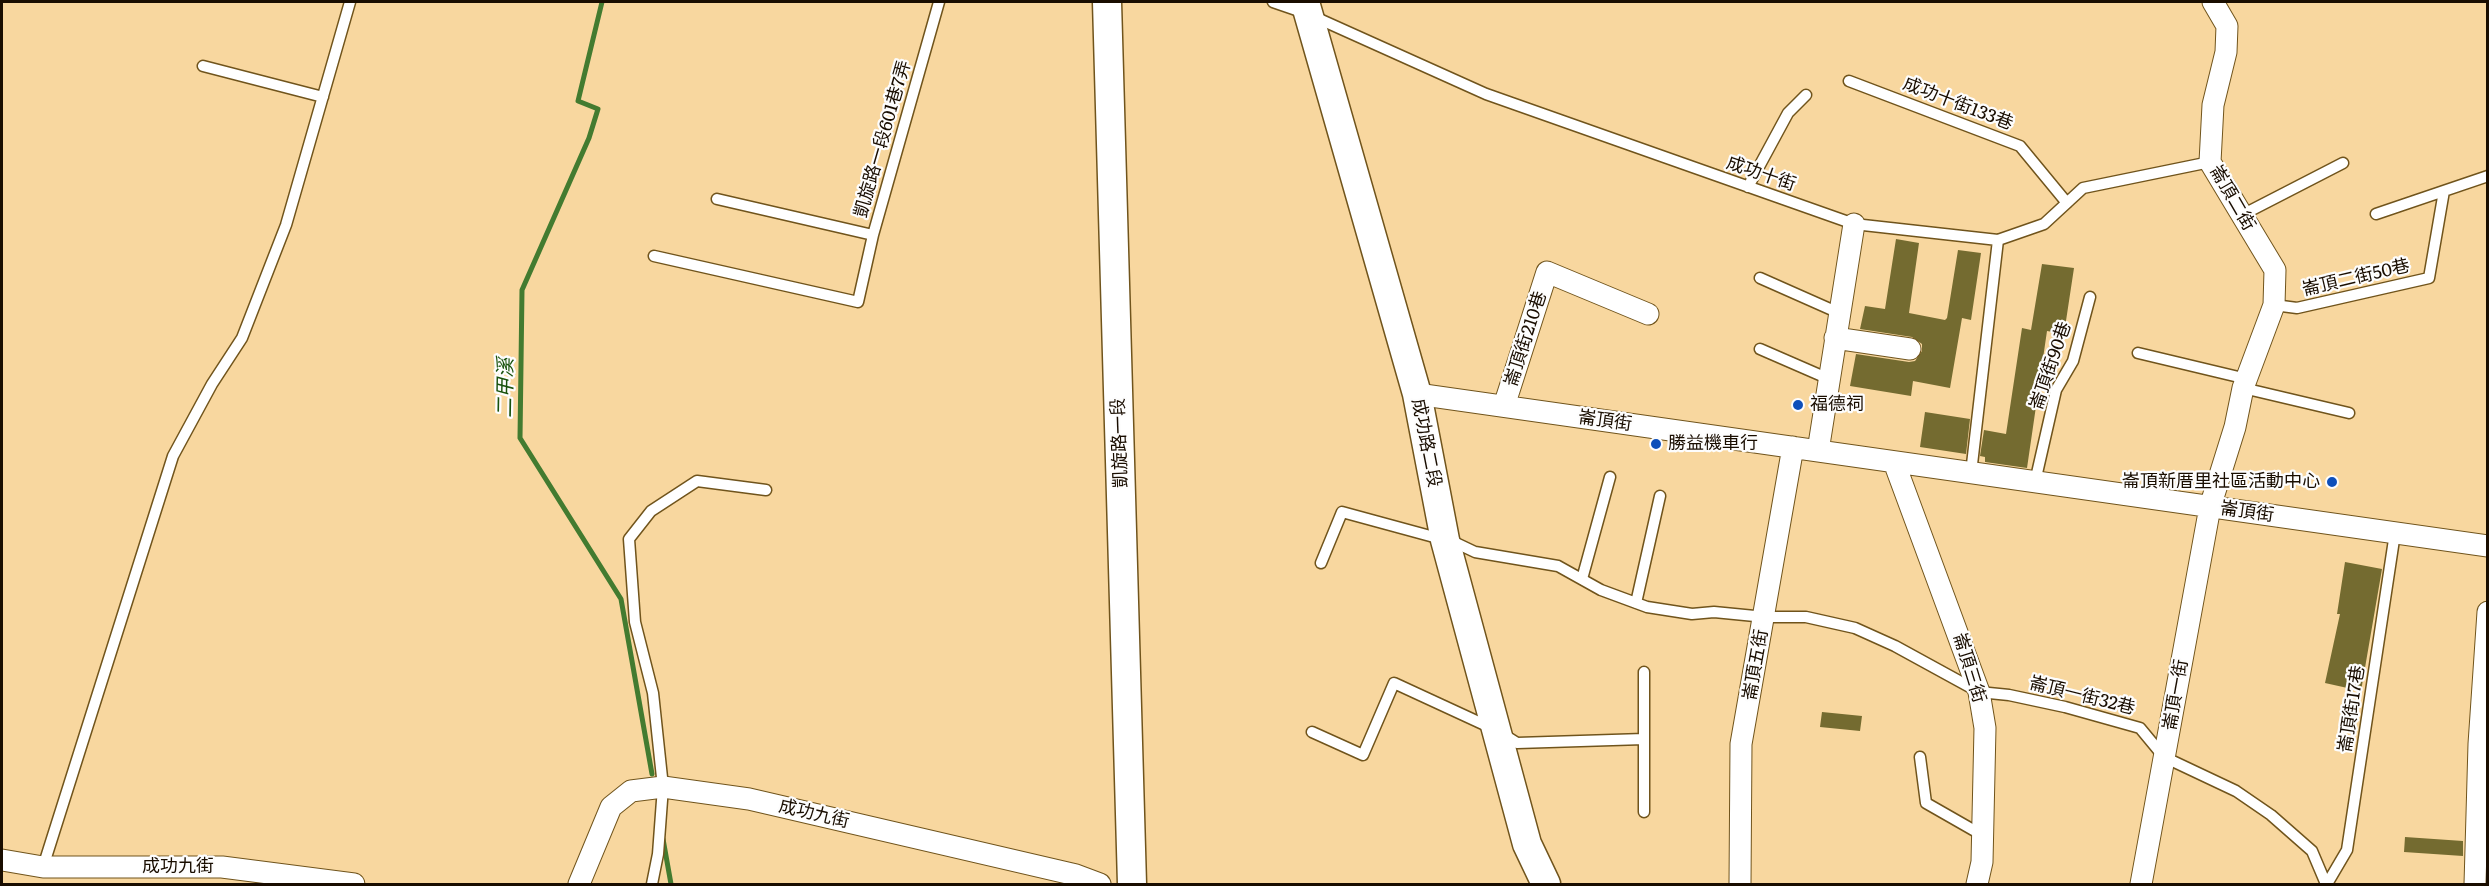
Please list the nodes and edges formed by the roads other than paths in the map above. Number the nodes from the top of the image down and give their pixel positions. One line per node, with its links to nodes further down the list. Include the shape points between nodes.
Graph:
1 (350, 2): 10 (lane)
2 (939, 2): 21 (lane, 凱旋路一段601巷7弄)
3 (1107, 2): 72 (street, 凱旋路一段)
4 (1273, 2): 6 (lane, 成功十街)
5 (2213, 2): 11 (street, 崙頂二街, via 2227,26 2226,52 2213,105)
6 (1306, 8): 14 (lane, 成功十街, via 1486,94); 35 (street, 成功路二段)
7 (203, 66): 10 (lane)
8 (1849, 81): 17 (lane, 成功十街133巷, via 2020,146)
9 (1806, 95): 14 (lane, via 1788,113)
10 (323, 97): 67 (lane, via 286,225 242,338 173,456)
11 (2210, 162): 17 (lane, 成功十街, via 2083,188); 19 (street, 崙頂二街)
12 (2343, 163): 19 (lane)
13 (2487, 176): 15 (lane)
14 (1748, 187): 20 (lane, 成功十街)
15 (2444, 191): 18 (lane); 26 (lane, 崙頂二街50巷, via 2429,278 2297,308)
16 (717, 200): 21 (lane, 凱旋路一段601巷7弄)
17 (2067, 203): 22 (lane, 成功十街, via 2044,224)
18 (2376, 214)
19 (2242, 215): 26 (street, 崙頂二街, via 2275,270)
20 (1854, 224): 22 (lane, 成功十街); 27 (street)
21 (873, 235): 23 (lane, via 858,302)
22 (1998, 240): 41 (lane)
23 (654, 256)
24 (1760, 278): 27 (lane)
25 (2090, 297): 43 (lane, 崙頂街90巷, via 2073,361 2056,390)
26 (2274, 305): 34 (street, 崙頂二街)
27 (1839, 313): 29 (street)
28 (1648, 314): 36 (street, 崙頂街210巷, via 1548,272)
29 (1835, 338): 31 (street); 33 (street)
30 (1760, 349): 33 (lane)
31 (1910, 349)
32 (2138, 353): 34 (lane)
33 (1829, 379): 39 (street)
34 (2245, 384): 37 (lane); 46 (street, 崙頂二街)
35 (1417, 394): 36 (street, 崙頂街); 48 (street, 成功路二段)
36 (1504, 406): 38 (street, 崙頂街)
37 (2349, 413)
38 (1793, 447): 39 (street, 崙頂街); 54 (street, 崙頂五街)
39 (1818, 451): 40 (street, 崙頂街)
40 (1894, 462): 41 (street, 崙頂街); 56 (street, 崙頂三街)
41 (1971, 473): 43 (street, 崙頂街)
42 (1610, 477): 51 (lane)
43 (2035, 482): 46 (street, 崙頂街)
44 (766, 490): 63 (lane, via 696,481 651,511 628,538 635,622 653,693)
45 (1660, 496): 52 (lane)
46 (2210, 507): 47 (street, 崙頂街); 61 (street, 崙頂一街)
47 (2395, 533): 49 (street, 崙頂街); 77 (lane, 崙頂街17巷, via 2347,850)
48 (1445, 540): 50 (lane, via 1342,512); 51 (lane, via 1475,552 1558,566); 57 (street, 成功路二段)
49 (2487, 546)
50 (1321, 563)
51 (1582, 579): 52 (lane)
52 (1636, 603): 54 (lane, via 1692,614)
53 (2487, 612): 62 (street)
54 (1765, 617): 56 (lane, via 1806,617 1855,628); 74 (street, 崙頂五街, via 1741,744)
55 (1644, 672): 59 (lane)
56 (1979, 692): 61 (lane, 崙頂一街32巷, via 2065,707 2140,728); 65 (street, 崙頂三街, via 1985,728)
57 (1498, 731): 58 (lane, via 1394,683 1363,756); 59 (lane, via 1517,743); 73 (street, 成功路二段, via 1527,844)
58 (1312, 732)
59 (1644, 739): 64 (lane)
60 (1920, 757): 65 (lane, via 1926,803)
61 (2164, 757): 76 (street, 崙頂一街); 77 (lane, via 2236,791 2271,815 2312,851)
62 (2483, 765): 78 (street)
63 (663, 787): 69 (street, 成功九街, via 631,791 611,807); 70 (lane); 71 (street, 成功九街, via 750,799 1076,875)
64 (1644, 812)
65 (1983, 835): 75 (street, 崙頂三街)
66 (2, 860): 67 (street, 成功九街)
67 (41, 876): 68 (street, 成功九街, via 222,867)
68 (354, 885)
69 (579, 885)
70 (652, 885)
71 (1100, 885)
72 (1132, 885)
73 (1546, 885)
74 (1740, 885)
75 (1977, 885)
76 (2141, 885)
77 (2326, 885)
78 (2475, 885)

